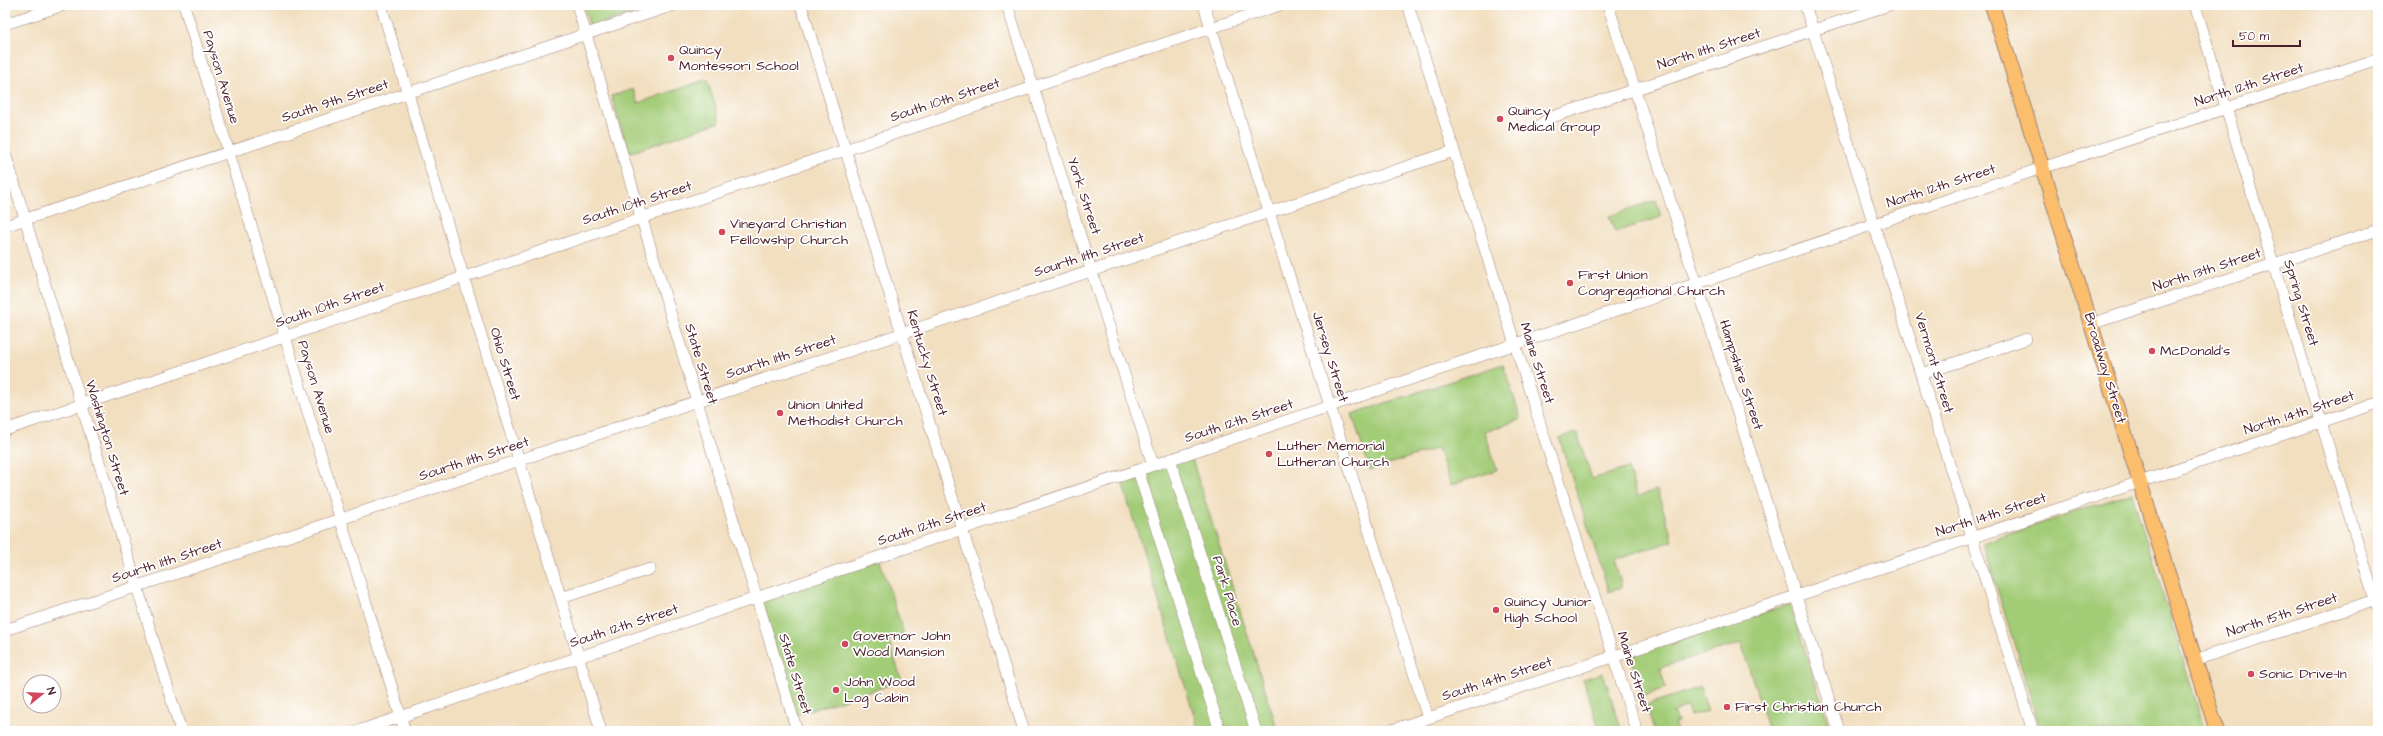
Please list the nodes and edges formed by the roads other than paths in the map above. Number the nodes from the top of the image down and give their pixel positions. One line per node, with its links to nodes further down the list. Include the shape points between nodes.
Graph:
1 (64, 5): 16 (street)
2 (184, 5): 28 (street, Payson Avenue)
3 (380, 5): 23 (street, Ohio Street)
4 (577, 5): 19 (street, State Street)
5 (674, 5): 19 (street, South 9th Street)
6 (801, 5): 26 (street, Kentucky Street)
7 (1008, 5): 21 (street, York Street)
8 (1204, 5): 17 (street, Jersey Street)
9 (1280, 5): 17 (street, South 10th Street)
10 (1408, 5): 27 (street, Maine Street)
11 (1608, 5): 22 (street, Hampshire Street)
12 (1805, 5): 18 (street, Vermont Street)
13 (1890, 5): 18 (street, North 11th Street)
14 (1992, 5): 30 (main road, Broadway Street)
15 (2195, 5): 24 (street, Spring Street)
16 (5, 24)
17 (1211, 28): 21 (street, South 10th Street); 31 (street, Jersey Street)
18 (1813, 31): 22 (street, North 11th Street); 34 (street, Vermont Street)
19 (585, 34): 23 (street, South 9th Street); 32 (street, State Street)
20 (2378, 59): 24 (street, North 12th Street)
21 (1033, 87): 26 (street, South 10th Street); 38 (street, York Street)
22 (1635, 90): 25 (street, North 11th Street, via 1550,118); 40 (street, Hampshire Street)
23 (407, 93): 28 (street, South 9th Street); 39 (street, Ohio Street)
24 (2227, 108): 30 (street, North 12th Street); 37 (street, Spring Street)
25 (1540, 125)
26 (846, 149): 32 (street, South 10th Street); 42 (street, Kentucky Street)
27 (1454, 150): 31 (street, Sourth 11th Street); 45 (street, Maine Street)
28 (229, 152): 33 (street, South 9th Street); 43 (street, Payson Avenue)
29 (5, 153): 33 (street, Washington Street)
30 (2042, 168): 34 (street, North 12th Street); 41 (main road, Broadway Street)
31 (1269, 212): 38 (street, Sourth 11th Street); 50 (street, Jersey Street)
32 (641, 217): 39 (street, South 10th Street); 47 (street, State Street)
33 (25, 219): 35 (street, South 9th Street); 49 (street, Washington Street)
34 (1875, 223): 40 (street, North 12th Street); 46 (street, Vermont Street)
35 (5, 226)
36 (2378, 230): 37 (street, North 13th Street)
37 (2274, 265): 41 (street, North 13th Street); 51 (street, Spring Street)
38 (1091, 270): 42 (street, Sourth 11th Street); 55 (street, York Street)
39 (463, 277): 43 (street, South 10th Street); 54 (street, Ohio Street)
40 (1696, 283): 45 (street, North 12th Street); 63 (street, Hampshire Street)
41 (2091, 324): 57 (main road, Broadway Street)
42 (902, 333): 47 (street, Sourth 11th Street); 59 (street, Kentucky Street)
43 (285, 336): 49 (street, South 10th Street); 58 (street, Payson Avenue)
44 (2026, 339): 46 (street)
45 (1515, 344): 50 (street, South 12th Street); 68 (street, Maine Street)
46 (1922, 374): 60 (street, Vermont Street)
47 (697, 401): 54 (street, Sourth 11th Street); 65 (street, State Street)
48 (2378, 403): 51 (street, North 14th Street)
49 (82, 404): 52 (street, South 10th Street); 62 (street, Washington Street)
50 (1330, 406): 53 (street, South 12th Street); 72 (street, Jersey Street)
51 (2321, 422): 57 (street, North 14th Street); 66 (street, Spring Street)
52 (5, 430)
53 (1170, 459): 55 (street, South 12th Street); 80 (street, Park Place)
54 (519, 460): 58 (street, Sourth 11th Street); 64 (street, Ohio Street)
55 (1153, 465): 56 (street, South 12th Street)
56 (1138, 470): 59 (street, South 12th Street); 79 (street)
57 (2139, 481): 60 (street, North 14th Street); 70 (main road, Broadway Street)
58 (340, 519): 62 (street, Sourth 11th Street); 71 (street, Payson Avenue)
59 (962, 529): 65 (street, South 12th Street); 78 (street, Kentucky Street)
60 (1972, 537): 63 (street, North 14th Street); 84 (street, Vermont Street)
61 (650, 568): 64 (street)
62 (137, 586): 67 (street, Sourth 11th Street); 73 (street, Washington Street)
63 (1795, 595): 68 (street, North 14th Street); 83 (street, Hampshire Street)
64 (561, 598): 69 (street, Ohio Street)
65 (756, 598): 69 (street, South 12th Street); 77 (street, State Street)
66 (2377, 603): 70 (street, North 15th Street)
67 (5, 630)
68 (1614, 656): 72 (street, South 14th Street); 82 (street, Maine Street)
69 (578, 657): 71 (street, South 12th Street); 76 (street, Ohio Street)
70 (2195, 660): 85 (main road, Broadway Street)
71 (400, 717): 74 (street, South 12th Street); 75 (street, Payson Avenue)
72 (1428, 718): 81 (street, South 14th Street)
73 (181, 731)
74 (358, 731)
75 (405, 731)
76 (601, 731)
77 (797, 731)
78 (1024, 731)
79 (1220, 731)
80 (1256, 731)
81 (1389, 731)
82 (1637, 731)
83 (1839, 731)
84 (2033, 731)
85 (2217, 731)

